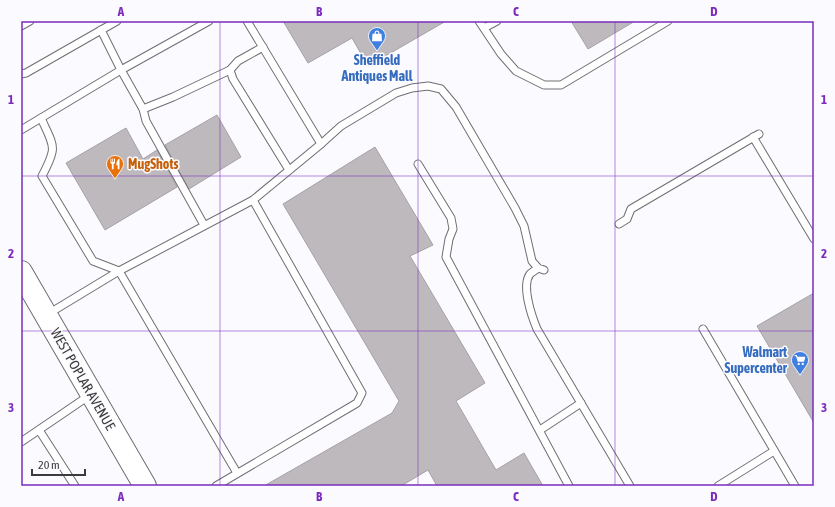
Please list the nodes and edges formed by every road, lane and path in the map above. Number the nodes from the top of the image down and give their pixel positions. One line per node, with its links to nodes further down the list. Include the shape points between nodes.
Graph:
1 (30, 21): 8 (lane)
2 (117, 21): 10 (lane)
3 (209, 21): 12 (lane)
4 (247, 21): 11 (lane)
5 (479, 21): 9 (lane)
6 (496, 21): 9 (lane)
7 (668, 21): 9 (lane, via 560,84 544,85 516,71)
8 (21, 26)
9 (484, 28)
10 (101, 30): 12 (lane); 14 (lane)
11 (263, 47): 13 (lane, via 238,61); 18 (lane)
12 (121, 70): 15 (lane); 16 (lane)
13 (230, 70): 15 (lane); 20 (lane)
14 (21, 74)
15 (143, 108): 23 (lane, via 146,121)
16 (40, 118): 17 (lane); 26 (lane, via 53,145 52,157 42,176 93,261)
17 (21, 130)
18 (321, 144): 20 (lane); 25 (lane, via 341,126 396,94 428,86 440,89 456,107 515,208 524,226)
19 (418, 164): 34 (lane, via 451,218 453,229 446,257)
20 (289, 170): 21 (lane)
21 (253, 200): 23 (lane); 37 (lane, via 362,393 357,403)
22 (619, 224): 24 (lane, via 627,219 631,208 756,136)
23 (204, 226): 26 (lane)
24 (814, 239)
25 (532, 261): 27 (lane); 27 (lane, via 541,269)
26 (119, 271): 29 (lane); 37 (lane)
27 (530, 274): 32 (lane, via 527,292 531,316)
28 (23, 276): 29 (main road, WEST POPLAR AVENUE)
29 (46, 315): 31 (main road, WEST POPLAR AVENUE)
30 (703, 329): 36 (lane)
31 (91, 394): 33 (lane); 40 (main road, WEST POPLAR AVENUE)
32 (581, 403): 34 (lane); 43 (lane)
33 (39, 430): 35 (lane); 39 (lane)
34 (540, 430): 42 (lane)
35 (21, 442)
36 (774, 451): 44 (lane); 45 (lane)
37 (237, 473): 38 (lane)
38 (227, 483): 41 (lane)
39 (75, 486)
40 (145, 486)
41 (216, 486)
42 (569, 486)
43 (630, 486)
44 (718, 486)
45 (796, 486)

